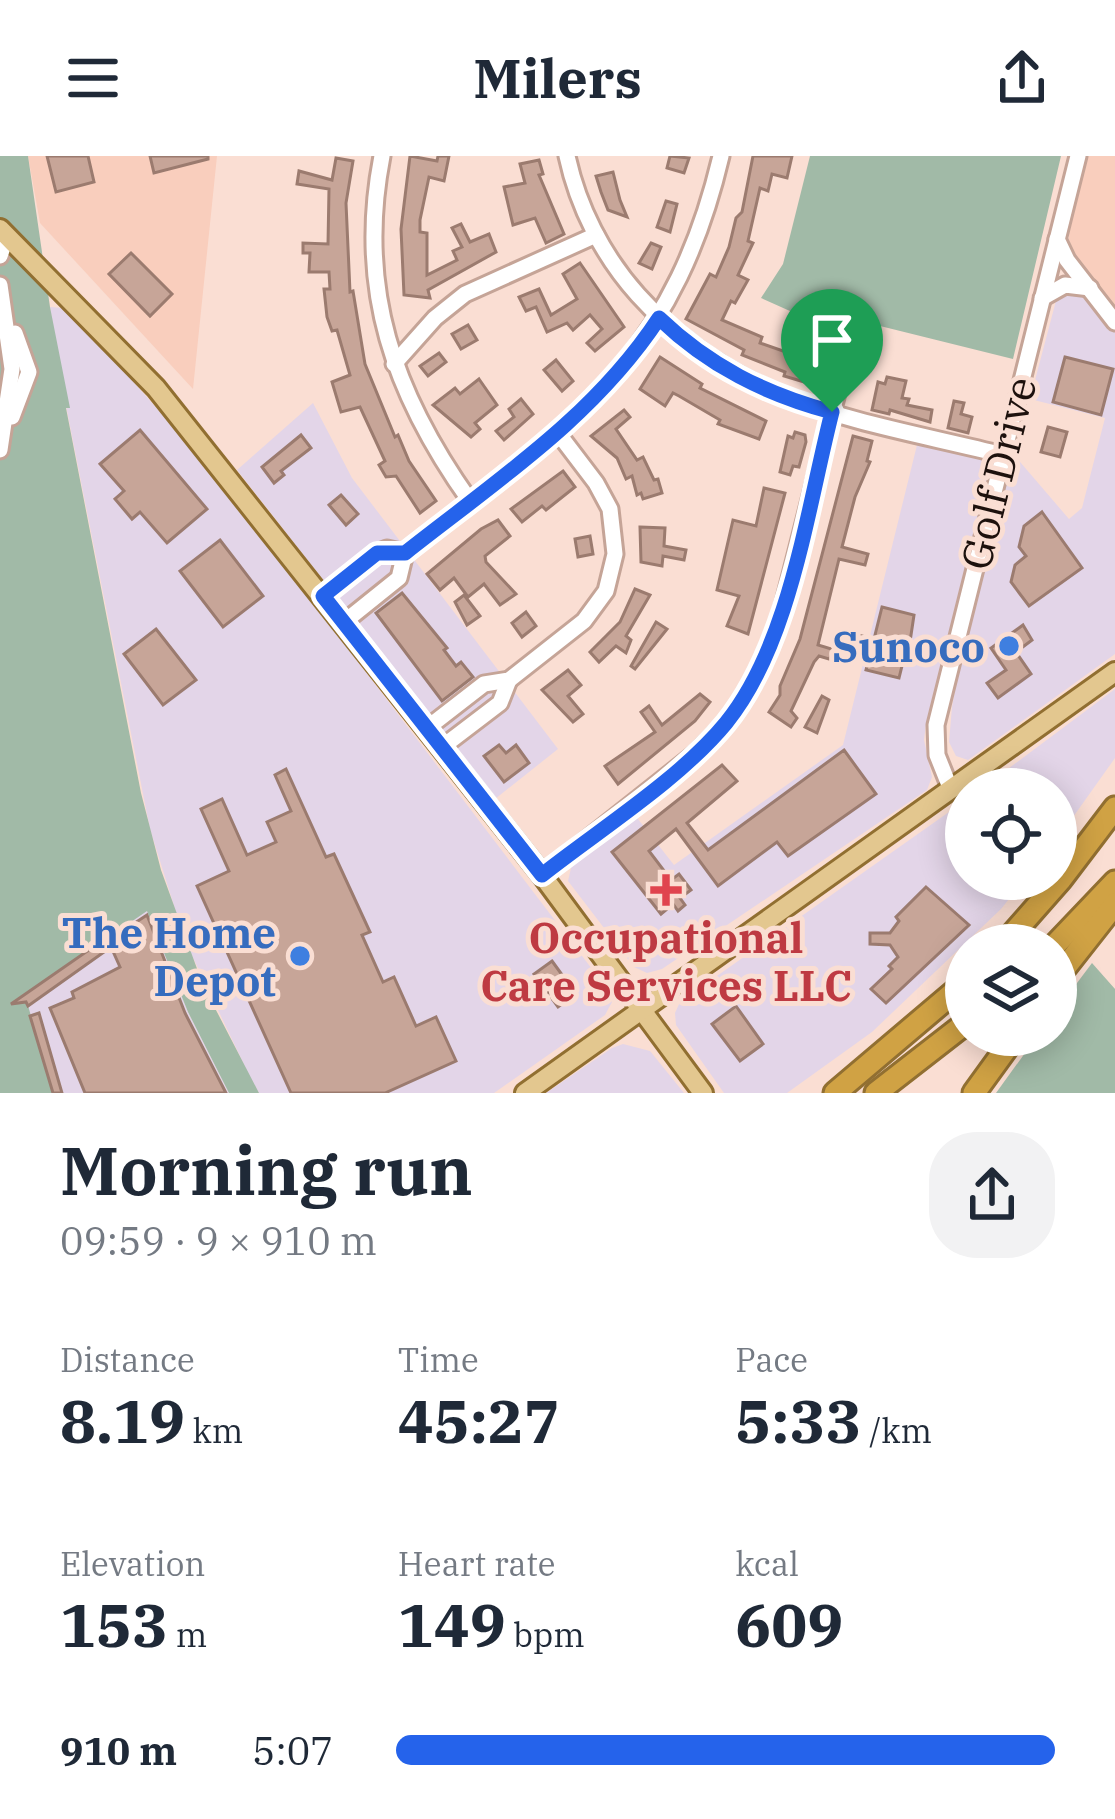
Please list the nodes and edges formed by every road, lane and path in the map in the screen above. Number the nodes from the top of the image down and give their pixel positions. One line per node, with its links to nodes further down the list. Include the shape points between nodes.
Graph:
1 (382, 156): 15 (street, via 375,264)
2 (567, 156): 6 (street)
3 (721, 156): 12 (street, via 698,238)
4 (1078, 156): 7 (street, Golf Drive)
5 (4, 232): 8 (street); 22 (main road, via 156,388)
6 (596, 235): 12 (street); 15 (street, via 458,298)
7 (1057, 239): 10 (street); 11 (street, Golf Drive)
8 (0, 256)
9 (0, 285): 18 (street, via 12,369)
10 (1090, 288): 11 (street, via 1065,285); 13 (street)
11 (1042, 298): 19 (street, Golf Drive)
12 (659, 318): 16 (street, via 734,375); 17 (street, via 610,383)
13 (1115, 322)
14 (850, 342): 16 (street)
15 (394, 364): 20 (street, via 428,438)
16 (832, 412): 19 (street); 32 (street, via 774,638 746,695 696,754)
17 (558, 433): 20 (street); 25 (street, via 606,500 615,532 612,573 584,621)
18 (2, 443)
19 (1003, 455): 29 (street, Golf Drive, via 935,725)
20 (470, 501): 21 (street)
21 (405, 553): 22 (street, via 377,553); 23 (street, via 399,578)
22 (323, 596): 23 (main road)
23 (343, 623): 26 (main road)
24 (1115, 672): 28 (main road)
25 (509, 680): 26 (street, via 484,684); 27 (street, via 500,703)
26 (426, 729): 27 (main road)
27 (441, 748): 32 (main road)
28 (981, 768)
29 (945, 777)
30 (945, 794): 39 (main road)
31 (1115, 808): 35 (highway)
32 (542, 875): 39 (main road)
33 (1115, 882): 36 (highway)
34 (1115, 904): 37 (highway)
35 (1021, 924)
36 (1075, 924)
37 (1077, 953)
38 (945, 1000): 44 (highway)
39 (642, 1009): 42 (main road); 43 (main road)
40 (945, 1039): 45 (highway)
41 (1001, 1056): 46 (highway)
42 (525, 1093)
43 (704, 1093)
44 (835, 1093)
45 (876, 1093)
46 (974, 1093)

